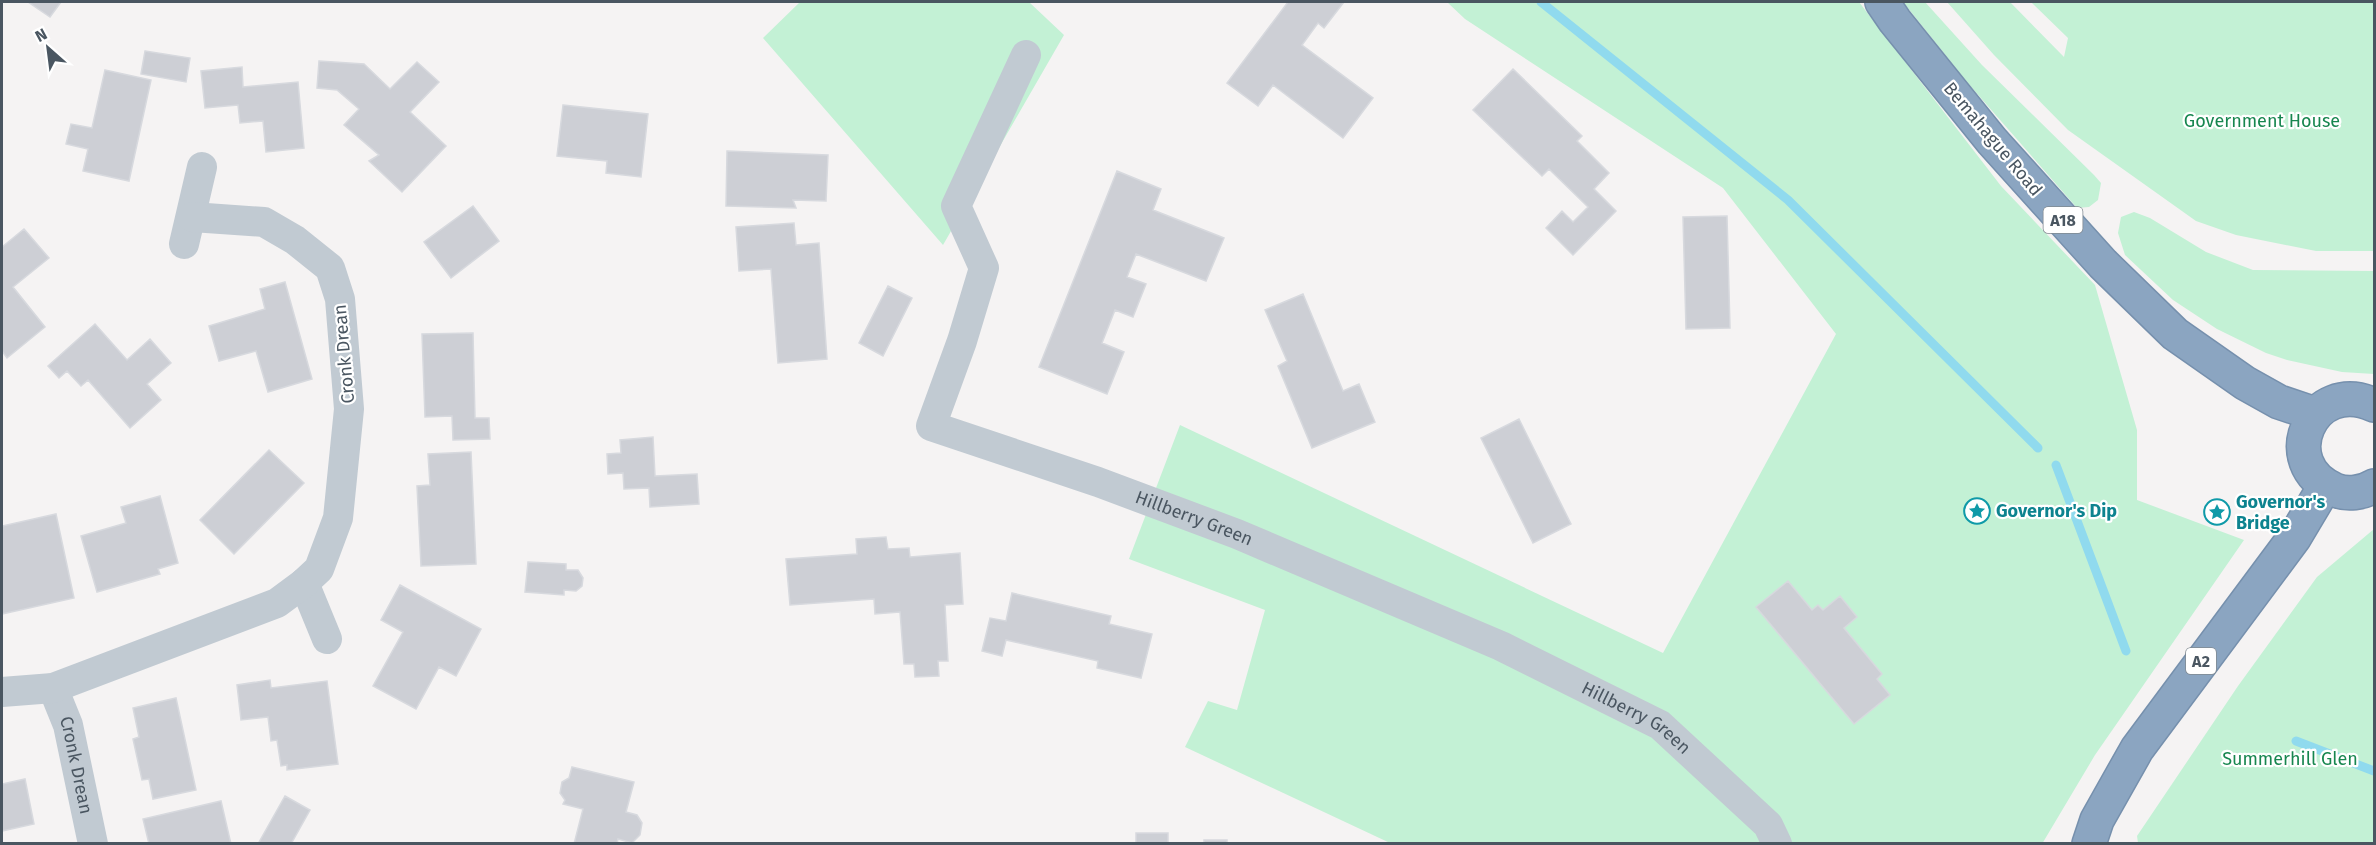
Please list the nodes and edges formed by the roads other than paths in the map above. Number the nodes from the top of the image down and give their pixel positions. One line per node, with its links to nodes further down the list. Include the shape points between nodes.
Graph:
1 (1882, 2): 5 (highway, Bemahague Road / A18, via 1992,141 2103,264 2167,326 2245,383 2279,402)
2 (1026, 55): 13 (street, Hillberry Green, via 956,206 984,268 931,426 1238,534 1501,646 1660,725 1768,825)
3 (202, 167): 8 (street, Cronk Drean, via 188,230 264,222 296,240 330,268 340,299 349,410 338,518 318,569)
4 (2374, 405): 5 (highway, via 2364,400 2338,400)
5 (2315, 414): 6 (highway, via 2304,437 2303,451 2314,477)
6 (2325, 486): 7 (highway, via 2340,492 2356,492); 14 (highway, A2, via 2294,538 2137,748)
7 (2374, 486)
8 (304, 584): 9 (street); 10 (street, Cronk Drean, via 276,603)
9 (327, 639)
10 (53, 688): 11 (street, Cronk Drean); 12 (street, Cronk Drean, via 68,725)
11 (2, 692)
12 (93, 843)
13 (1778, 843)
14 (2088, 843)

